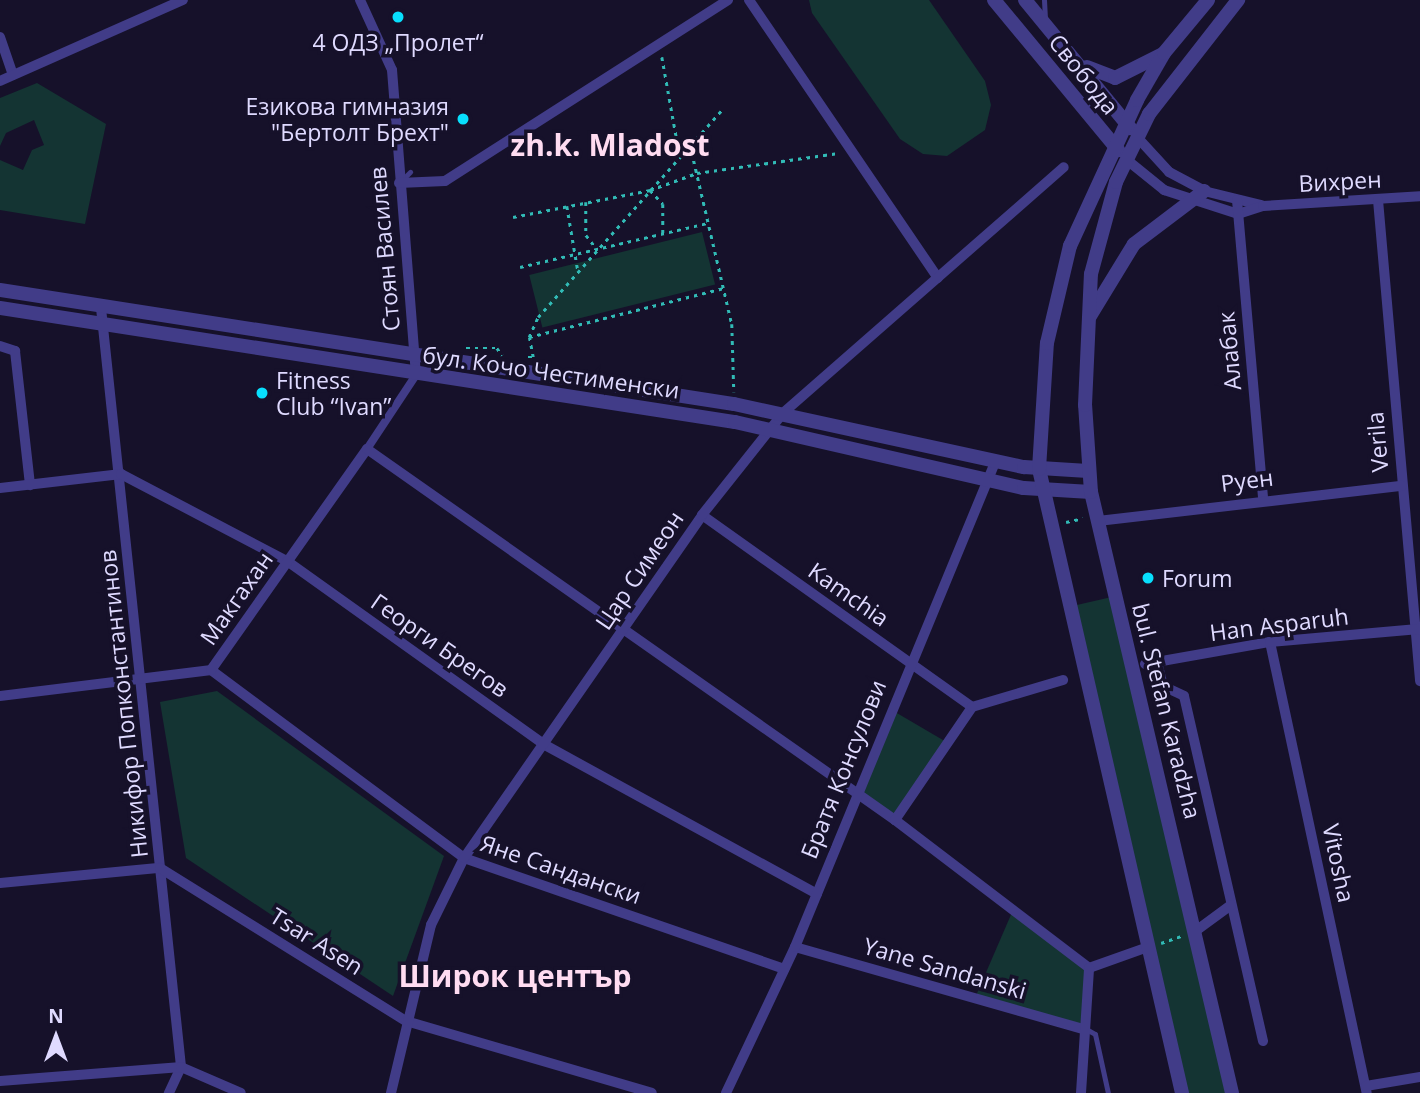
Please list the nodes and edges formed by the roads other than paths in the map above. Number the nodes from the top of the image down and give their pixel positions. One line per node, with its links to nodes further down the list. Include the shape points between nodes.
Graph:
1 (183, 0): 14 (street)
2 (360, 0): 22 (street, Стоян Василев, via 392,70)
3 (728, 0): 22 (street, via 445,181)
4 (749, 0): 30 (street)
5 (994, 0): 18 (street, Свобода)
6 (1024, 0): 10 (street, Свобода)
7 (1044, 0): 10 (lane)
8 (1208, 0): 12 (street)
9 (1238, 0): 17 (street, bul. Stefan Karadzha, via 1168,87)
10 (1045, 23): 13 (street, Свобода)
11 (0, 37): 14 (street)
12 (1164, 53): 13 (street, via 1115,78); 16 (street)
13 (1073, 57): 16 (street, Свобода)
14 (13, 75): 15 (street)
15 (0, 80)
16 (1125, 122): 17 (street, Свобода); 18 (street)
17 (1138, 138): 19 (street, bul. Stefan Karadzha); 23 (street, via 1169,172)
18 (1113, 145): 19 (street, Свобода); 43 (street, via 1059,281 1047,343)
19 (1127, 160): 25 (street, via 1146,179); 34 (street, bul. Stefan Karadzha, via 1098,233)
20 (1064, 167): 30 (street, Цар Симеон)
21 (410, 172): 22 (lane)
22 (399, 183): 37 (street, Стоян Василев)
23 (1204, 191): 25 (street); 26 (street)
24 (1420, 196): 27 (street, Вихрен)
25 (1186, 200): 29 (street); 34 (street, via 1134,244)
26 (1237, 200): 28 (street); 29 (street, Алабак)
27 (1378, 200): 28 (street, Вихрен); 48 (street, Verila)
28 (1263, 206): 29 (street)
29 (1238, 214): 52 (street, Алабак)
30 (938, 278): 39 (street, Цар Симеон)
31 (0, 290): 33 (street, бул. Кочо Честименски)
32 (0, 308): 35 (street, бул. Кочо Честименски)
33 (101, 308): 35 (street, Никифор Попконстантинов); 37 (street, бул. Кочо Честименски)
34 (1087, 324): 44 (street, bul. Stefan Karadzha)
35 (103, 327): 38 (street, бул. Кочо Честименски); 45 (street, Никифор Попконстантинов)
36 (0, 345): 47 (street, via 15,351)
37 (415, 359): 38 (street, Стоян Василев); 39 (street, бул. Кочо Честименски)
38 (416, 375): 40 (street, бул. Кочо Честименски); 41 (street, Макгахан)
39 (783, 413): 40 (street, Цар Симеон); 42 (street, бул. Кочо Честименски)
40 (769, 429): 46 (street, бул. Кочо Честименски); 53 (street, Цар Симеон)
41 (366, 449): 55 (street, Макгахан); 57 (street)
42 (996, 460): 43 (street, бул. Кочо Честименски); 46 (street, Братя Консулови)
43 (1039, 470): 44 (street, бул. Кочо Честименски); 50 (street)
44 (1088, 471): 51 (street, bul. Stefan Karadzha)
45 (121, 474): 47 (street); 55 (street, Георги Брегов); 63 (street, Никифор Попконстантинов)
46 (992, 480): 50 (street, бул. Кочо Честименски); 59 (street, Братя Консулови)
47 (30, 485): 49 (street)
48 (1402, 486): 52 (street, Руен); 56 (street, Verila)
49 (0, 488)
50 (1043, 491): 51 (street, бул. Кочо Честименски); 78 (street)
51 (1091, 492): 54 (street, bul. Stefan Karadzha)
52 (1263, 499): 54 (street, Руен)
53 (702, 515): 57 (street, Цар Симеон); 59 (street, Kamchia)
54 (1097, 518): 76 (street, bul. Stefan Karadzha)
55 (287, 561): 62 (street, Макгахан); 68 (street, Георги Брегов)
56 (1416, 629): 58 (street, Han Asparuh); 65 (street, Verila)
57 (623, 632): 68 (street, Цар Симеон); 69 (street)
58 (1270, 642): 60 (street, Han Asparuh); 87 (street, Vitosha)
59 (909, 662): 67 (street, Kamchia); 69 (street, Братя Консулови)
60 (1157, 662): 61 (street, Han Asparuh); 75 (street, via 1163,686 1184,696)
61 (1145, 664)
62 (212, 670): 63 (street, Макгахан); 71 (street, Яне Сандански)
63 (142, 679): 66 (street, Макгахан); 72 (street, Никифор Попконстантинов)
64 (1063, 680): 67 (street)
65 (1420, 681)
66 (0, 696)
67 (972, 707): 70 (street)
68 (545, 745): 71 (street, Цар Симеон); 74 (street, Георги Брегов)
69 (855, 794): 70 (street); 74 (street, Братя Консулови)
70 (895, 820): 79 (street)
71 (464, 858): 80 (street, Яне Сандански); 81 (street, Цар Симеон, via 431,925)
72 (160, 867): 73 (street); 81 (street, Tsar Asen); 84 (street, Никифор Попконстантинов)
73 (0, 882)
74 (817, 894): 77 (street, Братя Консулови)
75 (1231, 905): 76 (street); 83 (street)
76 (1197, 930): 96 (street, bul. Stefan Karadzha)
77 (795, 947): 80 (street, Братя Консулови); 82 (street, Yane Sandanski)
78 (1148, 947): 79 (street); 95 (street)
79 (1088, 968): 82 (street)
80 (783, 969): 92 (street, Братя Консулови)
81 (406, 1021): 90 (street, Цар Симеон); 91 (street, Tsar Asen)
82 (1082, 1029): 93 (street); 94 (lane, via 1095,1034)
83 (1263, 1041)
84 (181, 1067): 86 (street); 88 (street); 89 (street)
85 (1420, 1076): 87 (street)
86 (0, 1081)
87 (1367, 1090)
88 (169, 1093)
89 (241, 1093)
90 (391, 1093)
91 (652, 1093)
92 (726, 1093)
93 (1081, 1093)
94 (1108, 1093)
95 (1182, 1093)
96 (1232, 1093)

